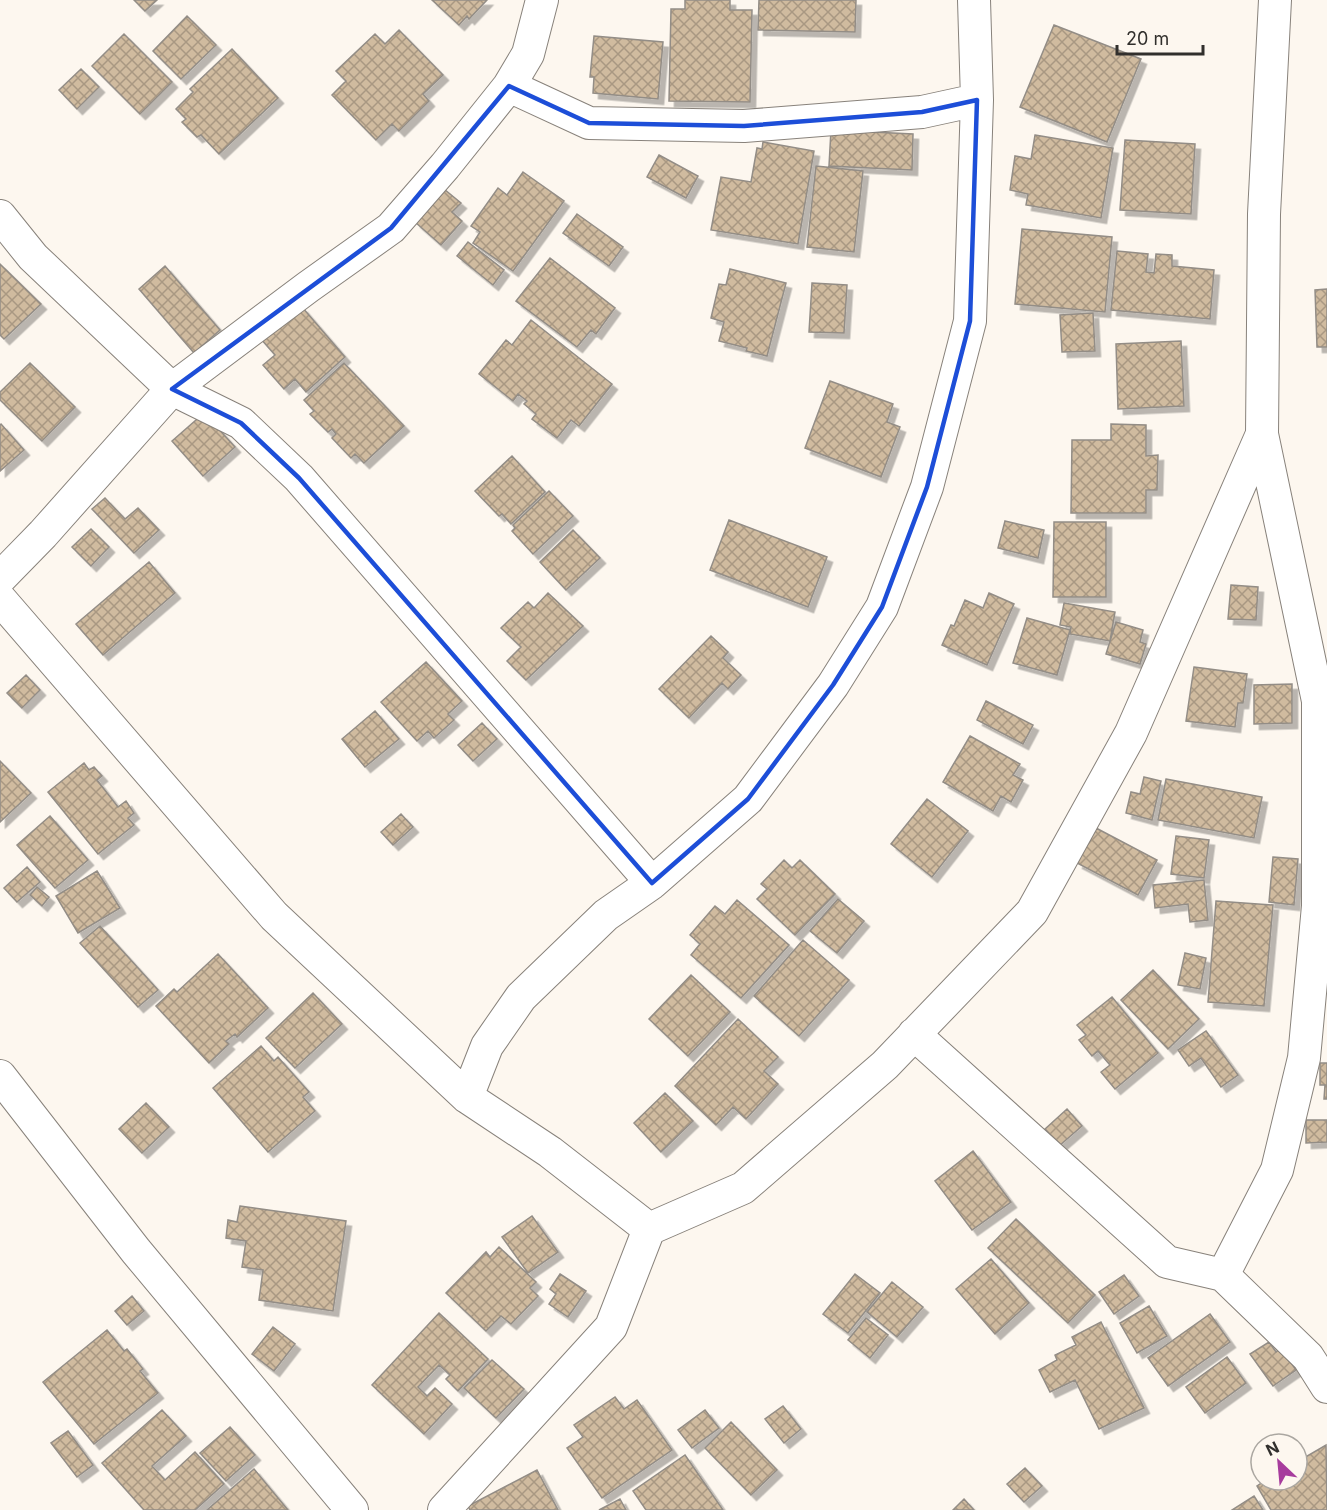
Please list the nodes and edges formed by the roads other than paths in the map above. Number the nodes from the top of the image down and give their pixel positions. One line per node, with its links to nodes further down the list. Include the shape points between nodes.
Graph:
1 (542, 0): 4 (street, via 528,54)
2 (974, 0): 5 (street)
3 (1275, 0): 8 (street, via 1264,214)
4 (509, 86): 5 (street, via 589,123 744,126 922,112); 7 (street, via 391,228)
5 (977, 100): 11 (street, via 970,321 927,488 882,608 833,685 748,799)
6 (0, 216): 7 (street, via 33,257)
7 (172, 388): 9 (street); 11 (street, via 241,423 299,478)
8 (1262, 434): 12 (street, via 1131,733 1032,912); 16 (street, via 1318,701 1318,906 1304,1058 1277,1170)
9 (0, 578)
10 (0, 598): 14 (street, via 274,916)
11 (652, 883): 14 (street, via 606,915 521,997 487,1046)
12 (914, 1034): 15 (street, via 885,1065 743,1188); 16 (street, via 1167,1262)
13 (0, 1076): 18 (street, via 136,1251)
14 (467, 1097): 15 (street, via 550,1152)
15 (649, 1229): 19 (street, via 611,1327)
16 (1223, 1275): 17 (street, via 1308,1357)
17 (1327, 1387)
18 (352, 1510)
19 (444, 1510)

